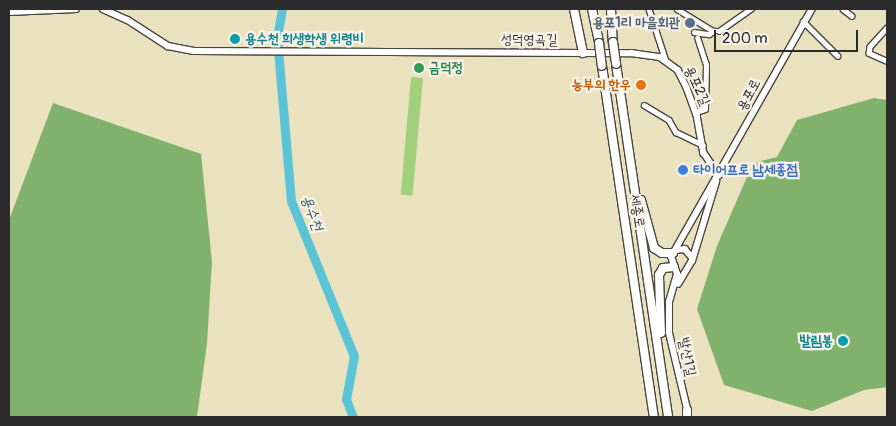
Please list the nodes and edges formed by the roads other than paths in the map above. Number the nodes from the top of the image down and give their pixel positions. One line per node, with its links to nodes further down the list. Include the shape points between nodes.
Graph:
1 (76, 9): 11 (main road)
2 (103, 9): 18 (main road, 성덕영곡길, via 179,50)
3 (574, 9): 18 (highway)
4 (592, 9): 34 (highway, 세종로, bridge)
5 (610, 9): 25 (highway, 세종로, bridge)
6 (649, 9): 20 (street, 용포2길)
7 (677, 9): 15 (street)
8 (751, 9): 15 (street, via 720,31)
9 (812, 9): 13 (main road, 용포로)
10 (843, 9): 12 (street)
11 (9, 12)
12 (852, 16)
13 (803, 21): 19 (street); 26 (main road, 용포로)
14 (887, 28): 21 (street, via 870,47 869,54)
15 (713, 31): 16 (street, via 708,34)
16 (694, 32)
17 (697, 38): 23 (street, via 706,65 706,109)
18 (583, 53): 20 (main road, 성덕영곡길, via 648,54)
19 (838, 56)
20 (665, 58): 23 (main road, 용포2길, via 678,70)
21 (887, 61)
22 (644, 105): 24 (street, via 669,120 676,132)
23 (696, 112): 24 (main road, 용포2길)
24 (703, 145): 26 (main road, 용포2길)
25 (629, 146): 27 (highway, via 651,242 658,251); 32 (highway, 세종로)
26 (718, 178): 27 (main road); 28 (main road)
27 (674, 251): 28 (main road, via 685,249); 29 (main road)
28 (692, 258): 30 (main road)
29 (675, 267): 30 (main road); 31 (main road); 32 (highway, via 663,268 659,275)
30 (685, 269): 31 (main road)
31 (669, 302): 33 (main road, 발산1길, via 669,333)
32 (661, 365): 35 (highway, 세종로)
33 (688, 415)
34 (654, 417)
35 (668, 417)

